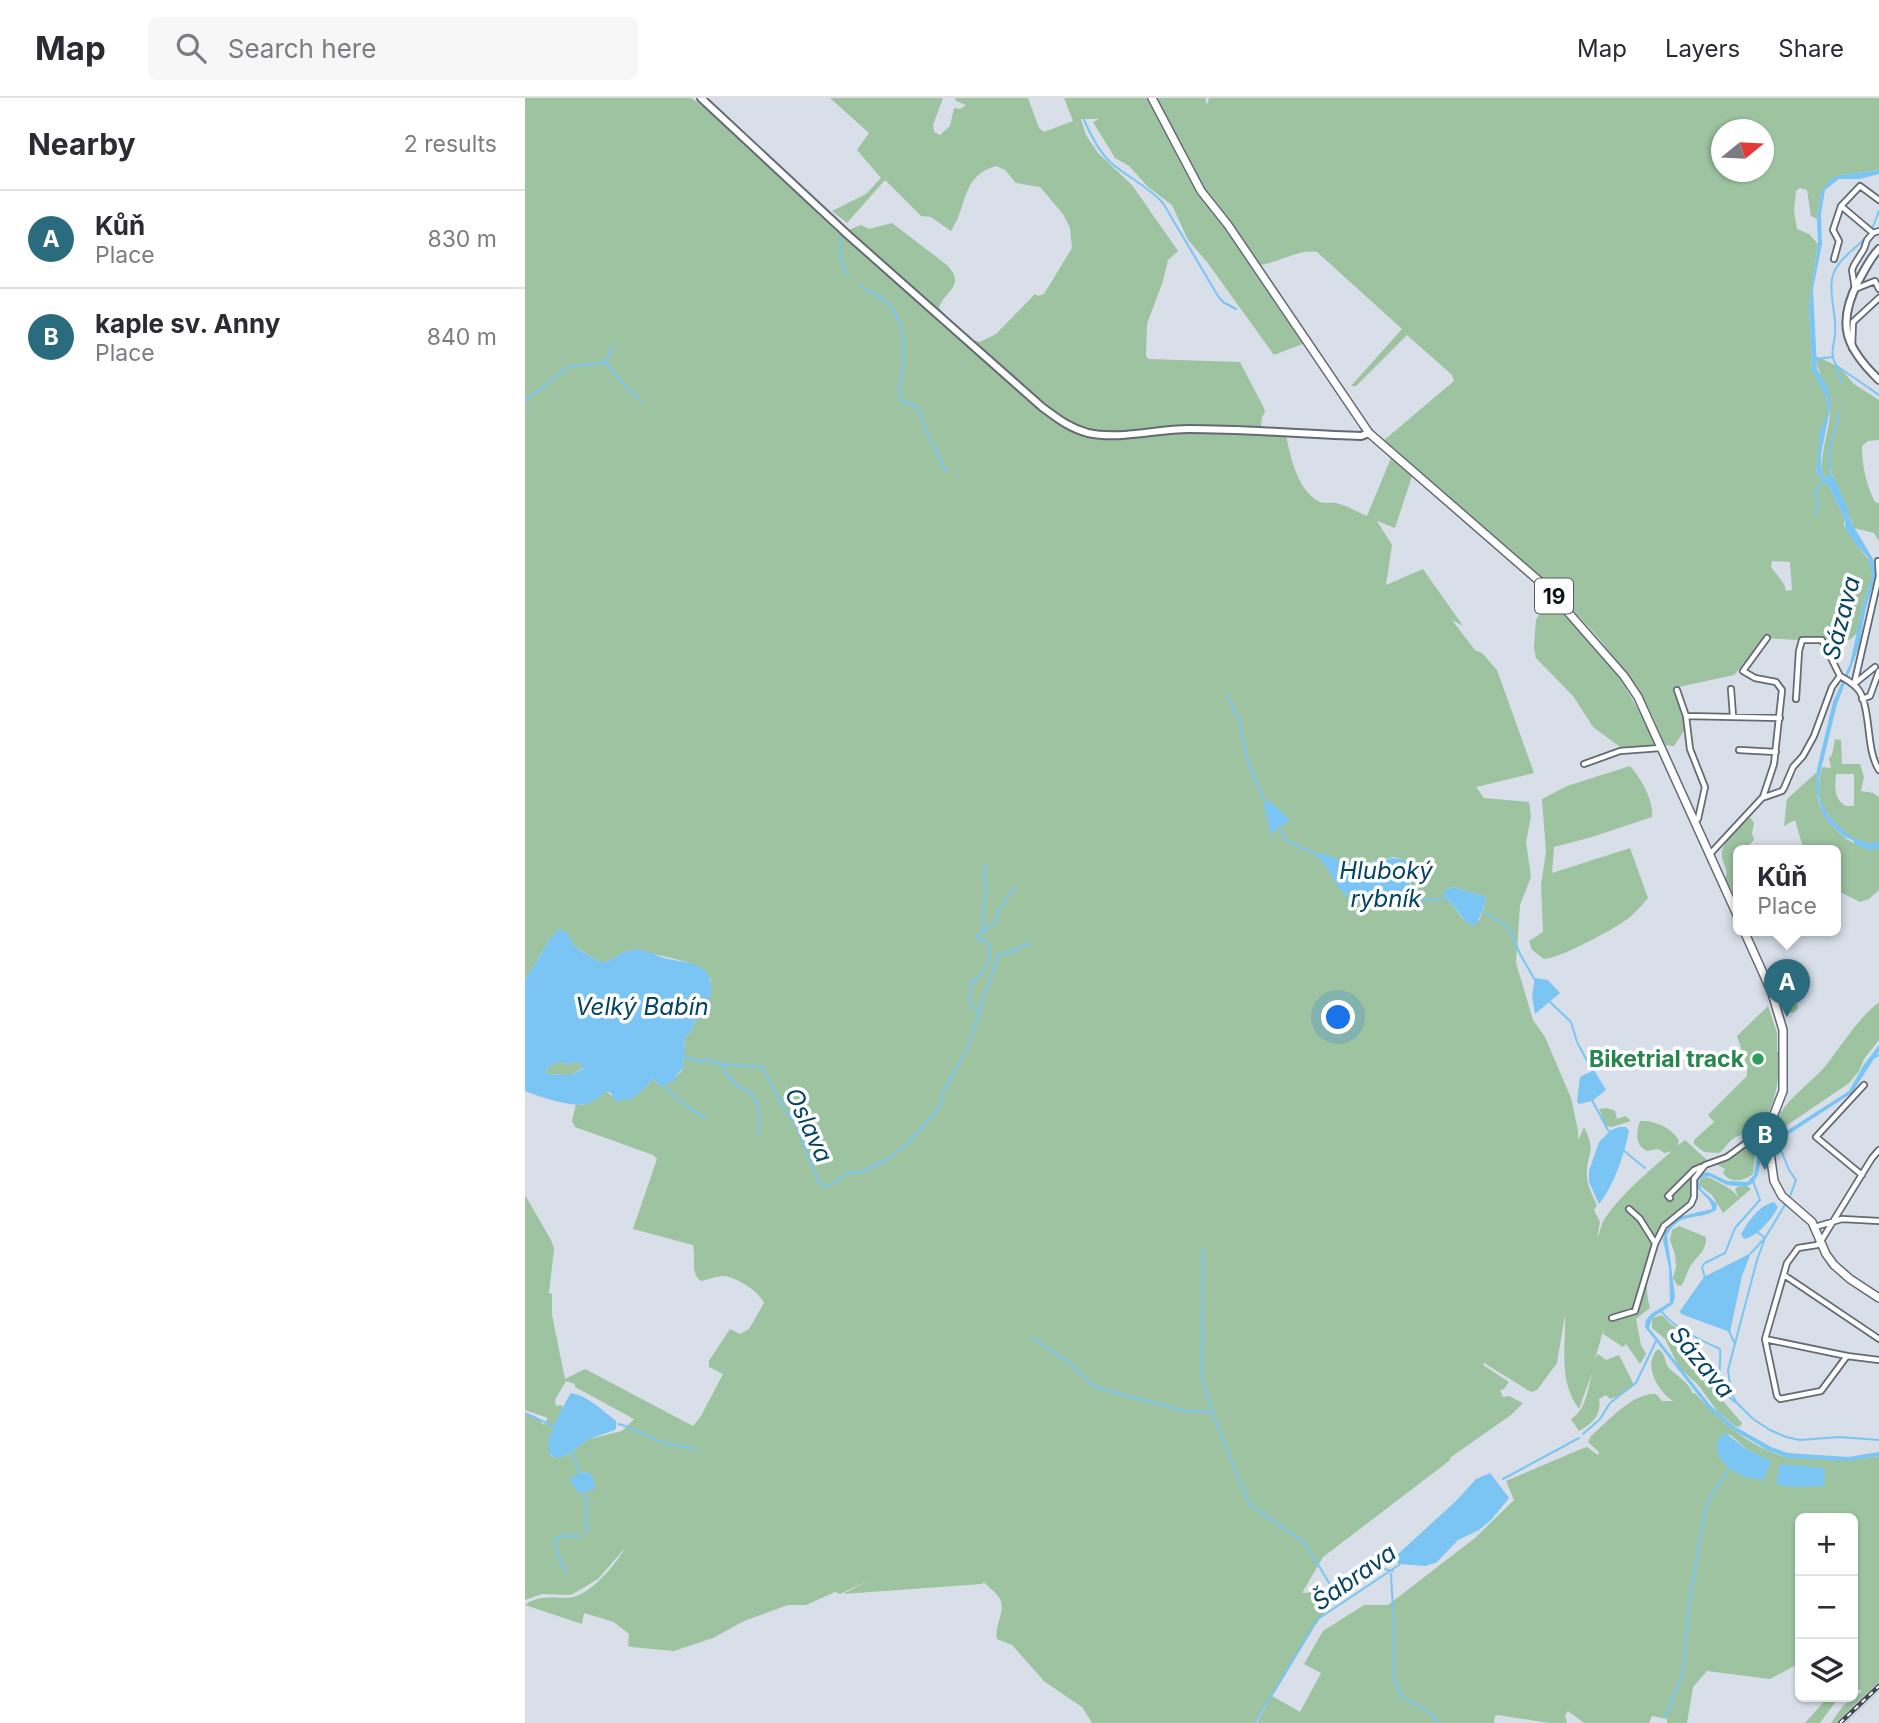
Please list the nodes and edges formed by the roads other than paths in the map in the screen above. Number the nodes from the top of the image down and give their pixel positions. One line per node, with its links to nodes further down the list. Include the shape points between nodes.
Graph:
1 (701, 98): 15 (street, via 845,232 1069,427 1111,435 1163,429)
2 (1152, 98): 15 (main road, 19, via 1201,191)
3 (1879, 200): 4 (street, via 1860,186)
4 (1841, 206): 6 (street); 8 (street, via 1833,230 1839,241)
5 (1879, 231): 6 (street)
6 (1873, 233): 10 (street, via 1852,270)
7 (1879, 249): 10 (street)
8 (1834, 259)
9 (1877, 280): 10 (street); 11 (street)
10 (1855, 289): 13 (street, via 1846,311)
11 (1879, 289)
12 (1879, 298): 13 (street, via 1853,321)
13 (1852, 348): 14 (street)
14 (1879, 380)
15 (1369, 433): 28 (main road, 19, via 1546,587 1624,676)
16 (1878, 561): 20 (street, via 1879,576)
17 (1767, 638): 27 (street, via 1744,671 1780,685)
18 (1877, 669): 20 (street); 24 (street, via 1870,696)
19 (1840, 677): 20 (street); 23 (street, via 1822,640 1802,640); 33 (street, via 1784,788)
20 (1851, 683): 24 (street)
21 (1731, 689): 26 (street)
22 (1677, 690): 25 (street)
23 (1796, 699)
24 (1863, 699): 32 (street, via 1873,760)
25 (1686, 716): 26 (street); 34 (street, via 1690,749 1705,787)
26 (1733, 716): 27 (street)
27 (1780, 718): 30 (street)
28 (1661, 748): 31 (street, via 1620,751); 34 (main road, 19)
29 (1739, 750): 30 (street)
30 (1776, 752): 33 (street)
31 (1584, 764)
32 (1879, 770)
33 (1762, 798): 35 (street)
34 (1695, 822): 35 (main road, 19)
35 (1709, 854): 36 (main road, 19)
36 (1733, 906)
37 (1746, 936): 39 (main road, via 1783,1030 1783,1091)
38 (1864, 1085): 42 (street, via 1816,1137)
39 (1768, 1139): 41 (street, via 1761,1132 1727,1157); 47 (main road, via 1775,1181 1787,1202)
40 (1879, 1150): 42 (street)
41 (1705, 1165): 43 (street, via 1694,1170); 49 (street, via 1694,1179 1691,1203 1664,1226)
42 (1862, 1175): 46 (street)
43 (1669, 1198)
44 (1629, 1209): 49 (street)
45 (1879, 1221): 46 (street, via 1849,1218)
46 (1830, 1224): 47 (street); 48 (street)
47 (1815, 1227): 48 (main road)
48 (1821, 1241): 50 (street, via 1798,1248); 51 (main road, via 1834,1265)
49 (1655, 1244): 52 (street, via 1635,1311)
50 (1784, 1274): 53 (street); 54 (street)
51 (1879, 1298)
52 (1612, 1318)
53 (1765, 1339): 55 (street); 55 (street, via 1780,1399 1821,1391)
54 (1879, 1339)
55 (1847, 1356): 56 (street)
56 (1879, 1360)

